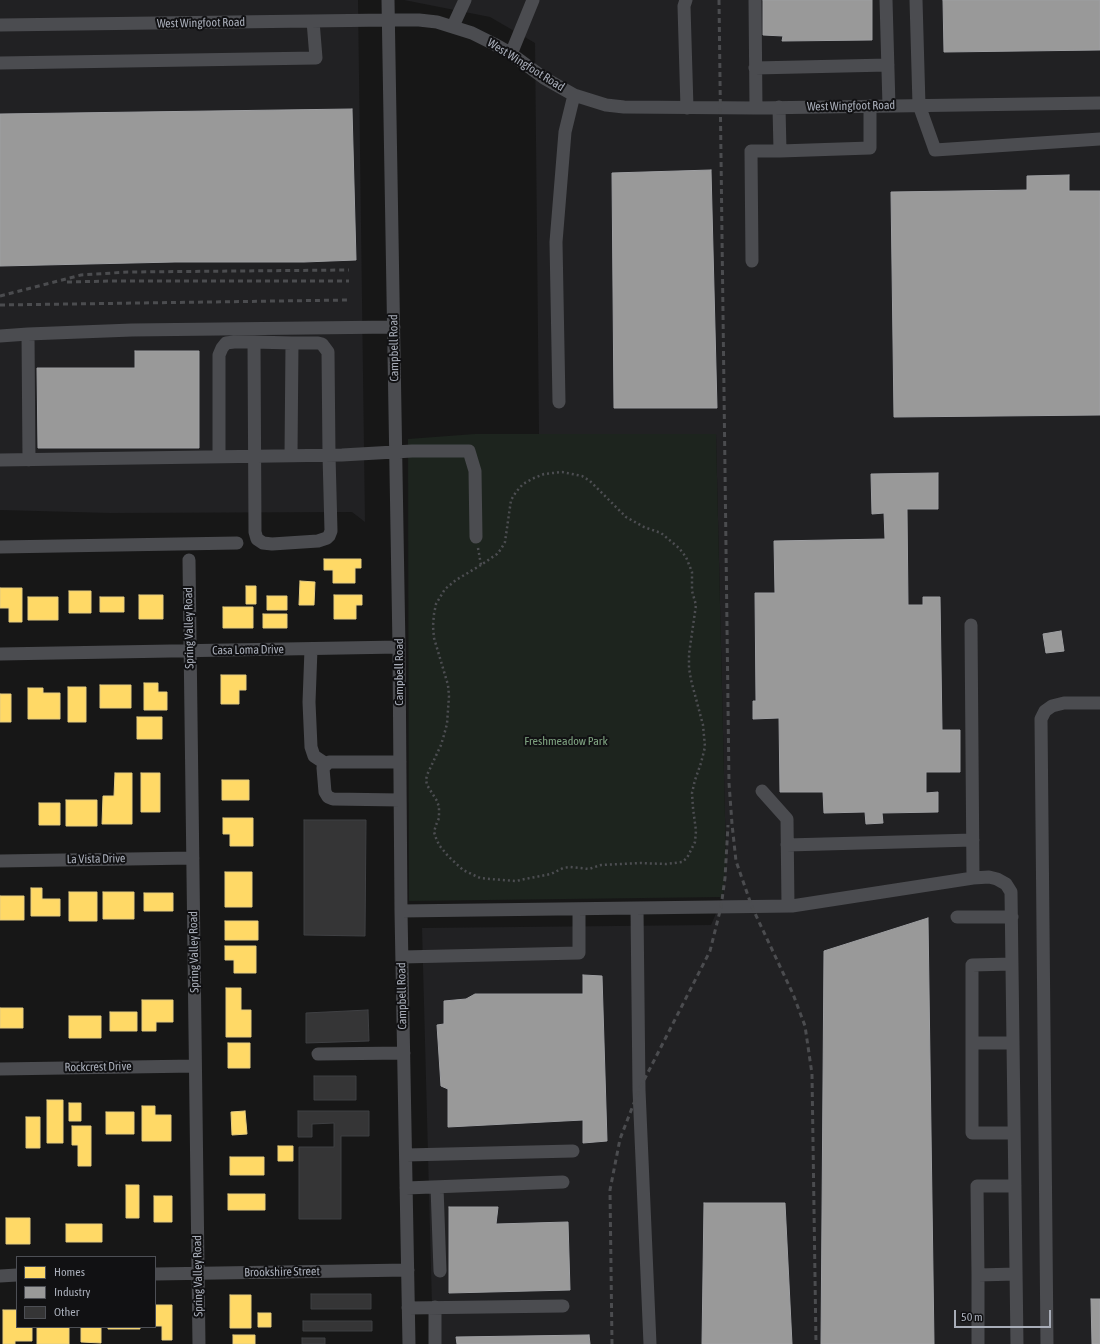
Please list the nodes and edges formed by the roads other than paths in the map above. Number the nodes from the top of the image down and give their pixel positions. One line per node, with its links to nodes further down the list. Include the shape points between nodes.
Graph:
1 (388, 0): 8 (street, Campbell Road)
2 (465, 0): 11 (street)
3 (534, 0): 12 (street)
4 (686, 0): 22 (street, via 684,6)
5 (755, 0): 15 (street)
6 (886, 0): 14 (street)
7 (916, 0): 18 (street)
8 (388, 20): 9 (street, West Wingfoot Road); 11 (street, West Wingfoot Road, via 419,20); 27 (street, Campbell Road)
9 (313, 21): 10 (street, West Wingfoot Road); 13 (street, via 316,58)
10 (0, 25)
11 (453, 26): 12 (street, West Wingfoot Road)
12 (511, 54): 16 (street, West Wingfoot Road, via 544,78)
13 (0, 63)
14 (888, 65): 15 (street); 20 (street)
15 (755, 68): 23 (street)
16 (574, 95): 22 (street, West Wingfoot Road, via 606,105); 32 (street, via 565,132 556,242)
17 (1100, 103): 18 (street, West Wingfoot Road)
18 (919, 105): 20 (street, West Wingfoot Road); 24 (street, via 936,150)
19 (870, 106): 20 (street, West Wingfoot Road); 21 (street, West Wingfoot Road); 25 (street, via 870,148)
20 (889, 106)
21 (779, 107): 23 (street, West Wingfoot Road); 25 (street)
22 (687, 108): 23 (street, West Wingfoot Road)
23 (756, 108)
24 (1100, 139)
25 (780, 151): 26 (street, via 751,151)
26 (752, 261)
27 (394, 327): 28 (street, via 132,330); 33 (street, Campbell Road)
28 (28, 334): 29 (street); 39 (street)
29 (0, 336)
30 (254, 342): 31 (street); 36 (street); 37 (street, via 226,343 219,355)
31 (292, 343): 34 (street); 35 (street, via 318,343 328,352)
32 (559, 402)
33 (396, 452): 35 (street); 40 (street, via 469,451 475,471); 45 (street, Campbell Road)
34 (291, 455): 35 (street); 36 (street)
35 (329, 455): 36 (street, via 329,536 318,541 272,544 262,543 257,539 255,532)
36 (254, 456): 37 (street)
37 (219, 457): 39 (street)
38 (0, 460): 39 (street)
39 (29, 460)
40 (476, 537)
41 (237, 543): 42 (street)
42 (0, 547)
43 (188, 560): 47 (street, Spring Valley Road)
44 (971, 625): 54 (street)
45 (399, 648): 46 (street, Casa Loma Drive); 50 (street, Campbell Road)
46 (311, 649): 47 (street, Casa Loma Drive); 51 (street, via 311,747 314,756)
47 (190, 651): 48 (street, Casa Loma Drive); 56 (street, Spring Valley Road)
48 (0, 654)
49 (1100, 703): 97 (street, via 1064,703 1052,706 1045,711 1041,719)
50 (400, 762): 51 (street, via 345,761); 53 (street, Campbell Road)
51 (326, 764): 53 (street, via 323,768 324,787 325,792 333,799)
52 (762, 790): 55 (street, via 787,819)
53 (400, 800): 62 (street, Campbell Road)
54 (973, 840): 55 (street); 58 (street)
55 (787, 845): 59 (street)
56 (193, 858): 57 (street, La Vista Drive); 71 (street, Spring Valley Road)
57 (0, 861)
58 (973, 878): 59 (street); 64 (street, via 989,877 1006,884 1011,892)
59 (788, 906): 61 (street)
60 (579, 909): 61 (street); 62 (street); 65 (street, via 579,953)
61 (637, 909): 94 (street, via 639,1090)
62 (401, 911): 65 (street, Campbell Road)
63 (957, 917): 64 (street)
64 (1012, 917): 66 (street)
65 (402, 957): 69 (street, Campbell Road)
66 (1012, 964): 67 (street, via 972,965); 68 (street)
67 (972, 1043): 68 (street); 73 (street, via 972,1133)
68 (1013, 1043): 73 (street)
69 (404, 1053): 70 (street); 75 (street, Campbell Road)
70 (318, 1054)
71 (196, 1066): 72 (street, Rockcrest Drive); 83 (street, Spring Valley Road)
72 (0, 1069)
73 (1014, 1133): 77 (street)
74 (572, 1151): 75 (street)
75 (406, 1155): 79 (street, Campbell Road)
76 (563, 1182): 78 (street)
77 (1015, 1186): 84 (street); 86 (street, via 977,1186)
78 (437, 1187): 79 (street); 81 (street)
79 (406, 1188): 80 (street, Campbell Road)
80 (408, 1270): 83 (street, Brookshire Street); 90 (street, Campbell Road)
81 (440, 1271)
82 (156, 1274): 83 (street, Brookshire Street)
83 (198, 1274): 91 (street, Spring Valley Road)
84 (1016, 1274): 86 (street); 96 (street)
85 (16, 1275): 87 (street)
86 (978, 1275): 95 (street)
87 (0, 1276)
88 (563, 1306): 89 (street)
89 (435, 1307): 90 (street); 93 (street)
90 (408, 1308): 92 (street, Campbell Road)
91 (199, 1344)
92 (409, 1344)
93 (435, 1344)
94 (650, 1344)
95 (978, 1344)
96 (1017, 1344)
97 (1047, 1344)

